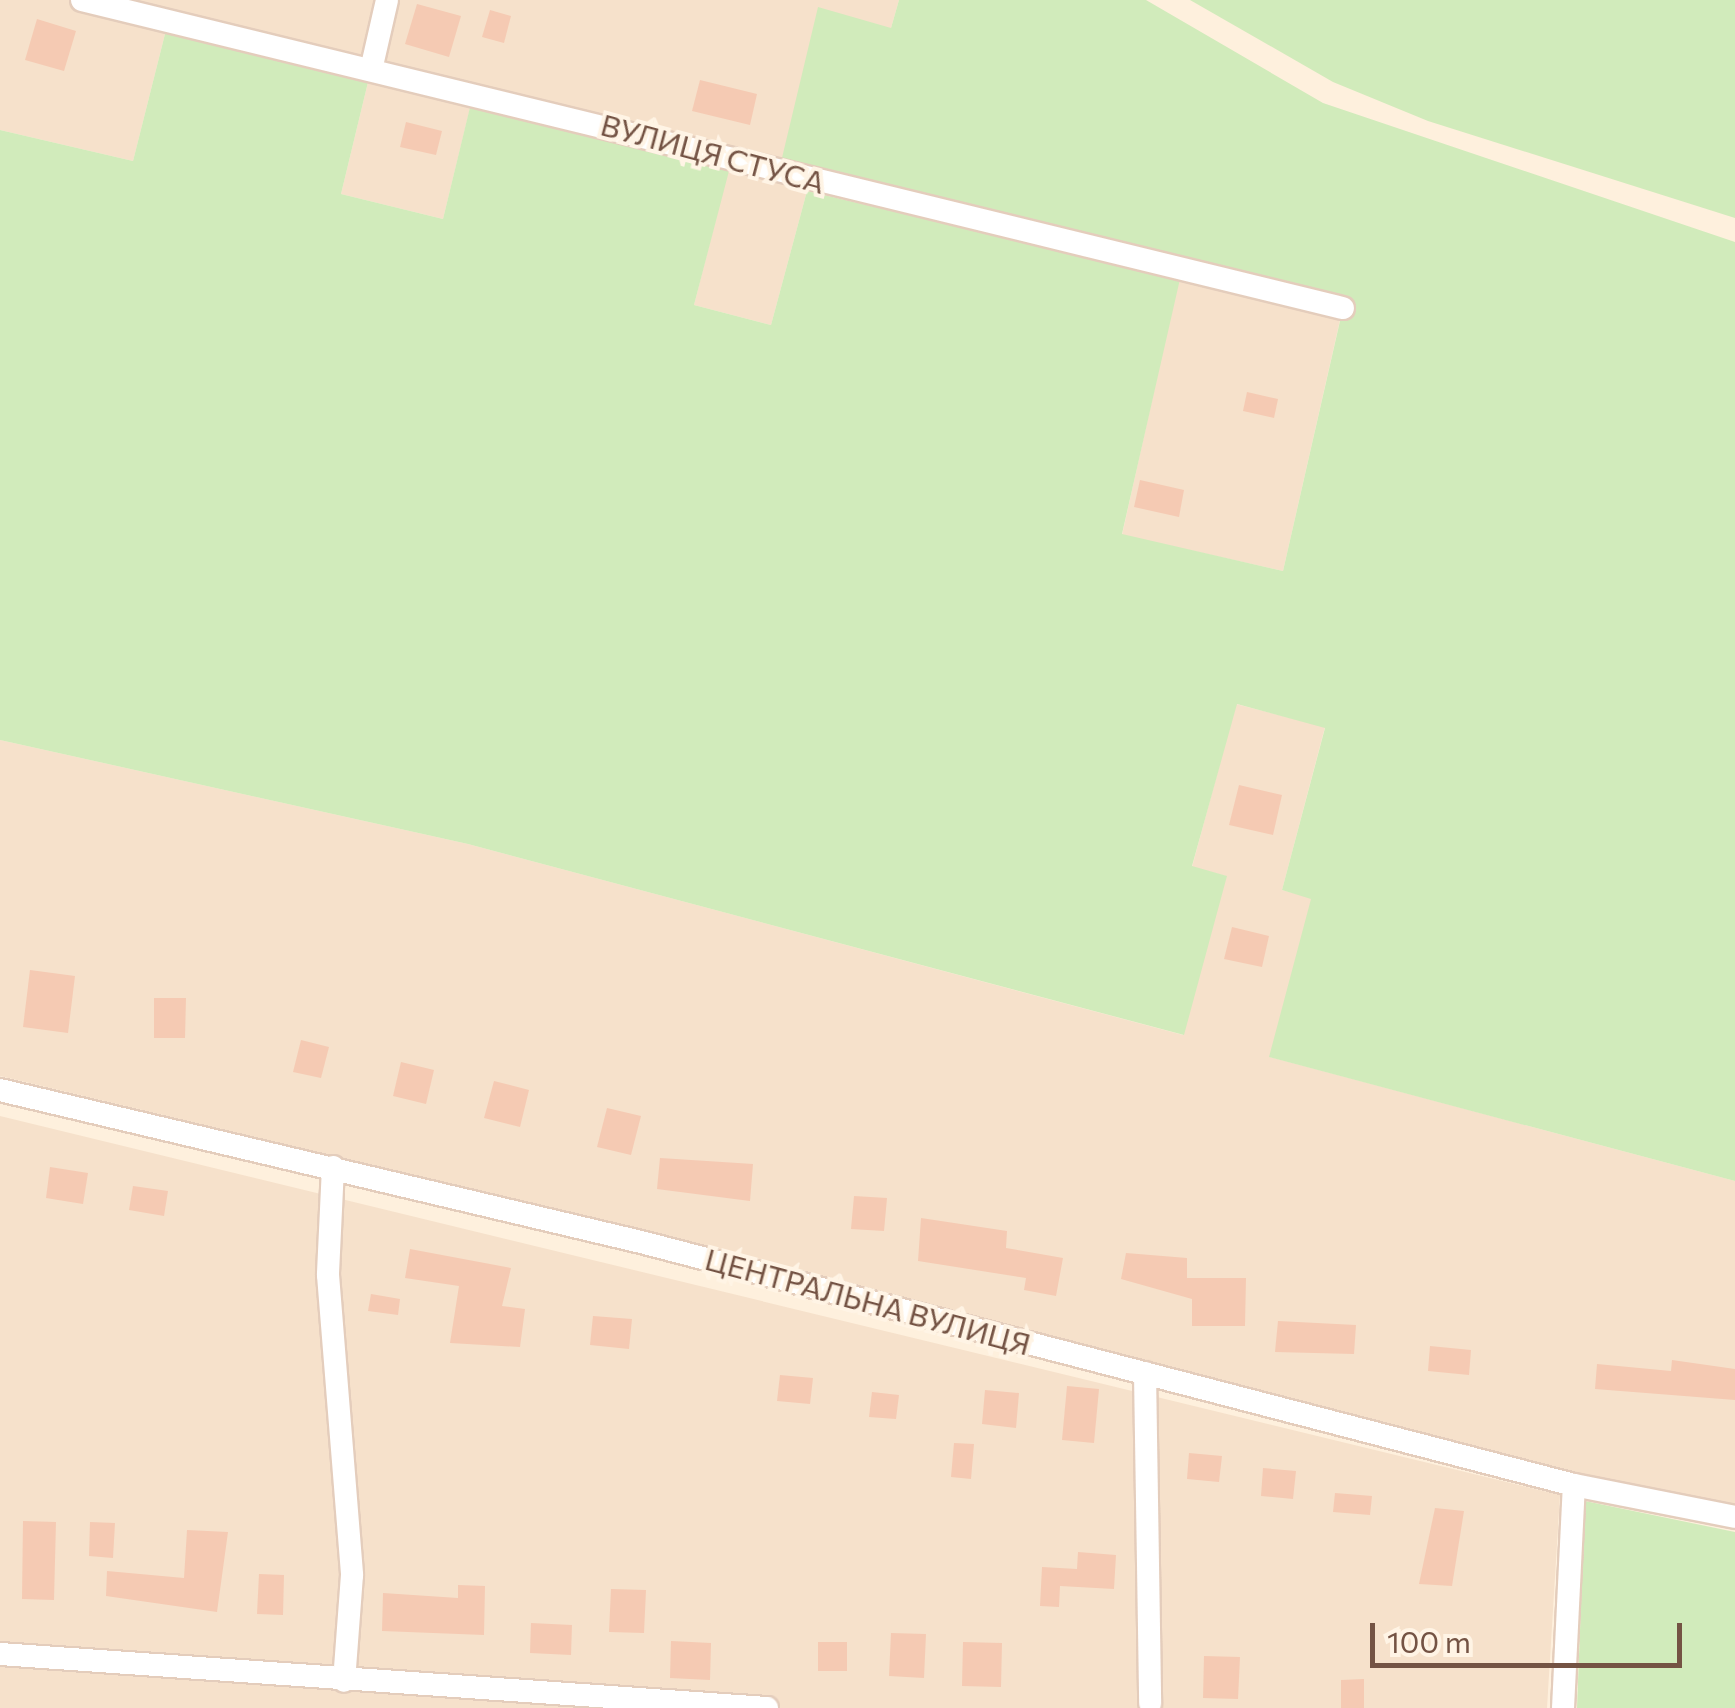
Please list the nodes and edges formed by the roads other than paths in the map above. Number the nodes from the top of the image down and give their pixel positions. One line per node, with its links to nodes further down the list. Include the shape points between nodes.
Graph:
1 (387, 0): 3 (street)
2 (90, 1): 3 (street, ВУЛИЦЯ СТУСА)
3 (371, 70): 4 (street, ВУЛИЦЯ СТУСА)
4 (1343, 308)
5 (0, 1090): 6 (street, ЦЕНТРАЛЬНА ВУЛИЦЯ)
6 (333, 1167): 7 (street, ЦЕНТРАЛЬНА ВУЛИЦЯ); 11 (street, via 328,1275 352,1575)
7 (1144, 1373): 8 (street, ЦЕНТРАЛЬНА ВУЛИЦЯ); 12 (street)
8 (1574, 1485): 9 (street, ЦЕНТРАЛЬНА ВУЛИЦЯ); 14 (street)
9 (1735, 1517)
10 (0, 1654): 11 (street)
11 (344, 1681): 13 (street)
12 (1150, 1702)
13 (767, 1708)
14 (1563, 1708)

